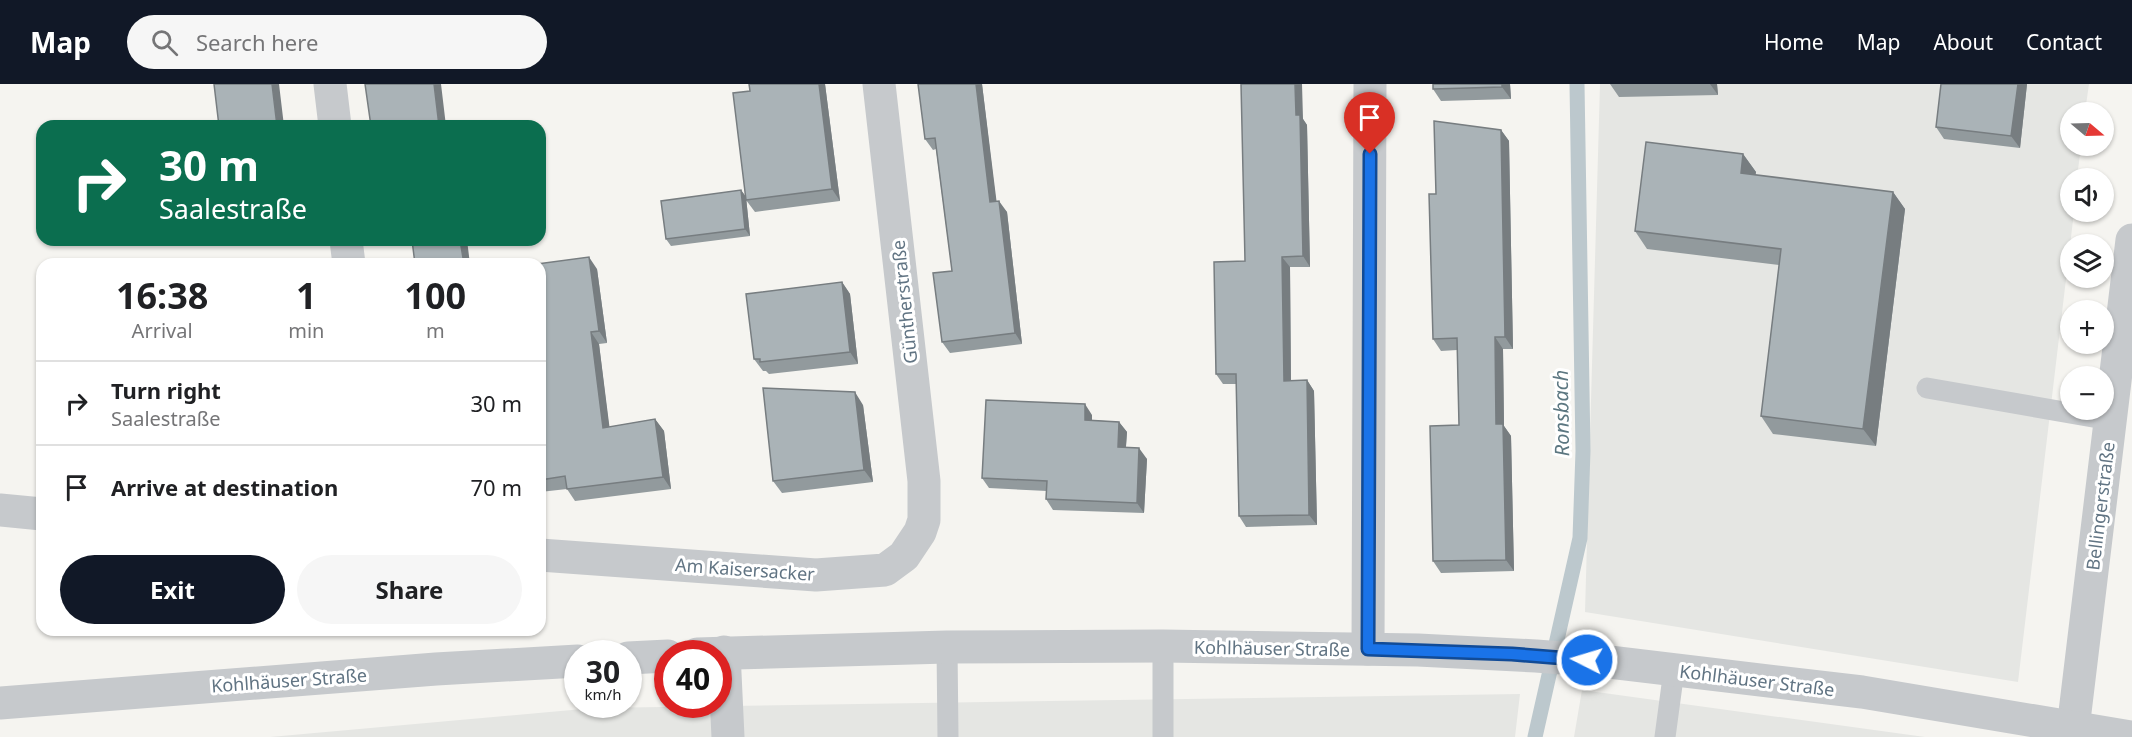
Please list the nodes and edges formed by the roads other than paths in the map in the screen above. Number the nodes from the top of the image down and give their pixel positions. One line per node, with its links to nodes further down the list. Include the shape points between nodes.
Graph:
1 (330, 84): 4 (street)
2 (879, 84): 13 (street, Güntherstraße, via 924,481)
3 (1370, 84): 17 (street)
4 (334, 120)
5 (2132, 240): 6 (street, Bellingerstraße)
6 (2128, 311): 8 (street, Bellingerstraße)
7 (1928, 388): 9 (lane)
8 (2114, 396)
9 (2060, 411)
10 (2110, 420): 23 (street, Bellingerstraße)
11 (0, 510): 12 (street)
12 (36, 513)
13 (924, 520): 14 (street, Am Kaisersacker, via 904,556 885,570 816,575)
14 (546, 555)
15 (1163, 646): 16 (street, Kohlhäuser Straße); 17 (street, Kohlhäuser Straße); 26 (lane)
16 (947, 647): 18 (street, Kohlhäuser Straße); 25 (lane)
17 (1368, 649): 20 (street, Kohlhäuser Straße, via 1536,656)
18 (732, 652)
19 (564, 662): 21 (street, Kohlhäuser Straße)
20 (1674, 670): 23 (street, Kohlhäuser Straße, via 1862,692); 27 (lane)
21 (0, 703)
22 (724, 718): 24 (street)
23 (2072, 732): 28 (street, Kohlhäuser Straße)
24 (728, 737)
25 (948, 737)
26 (1163, 737)
27 (1665, 737)
28 (2130, 737)

